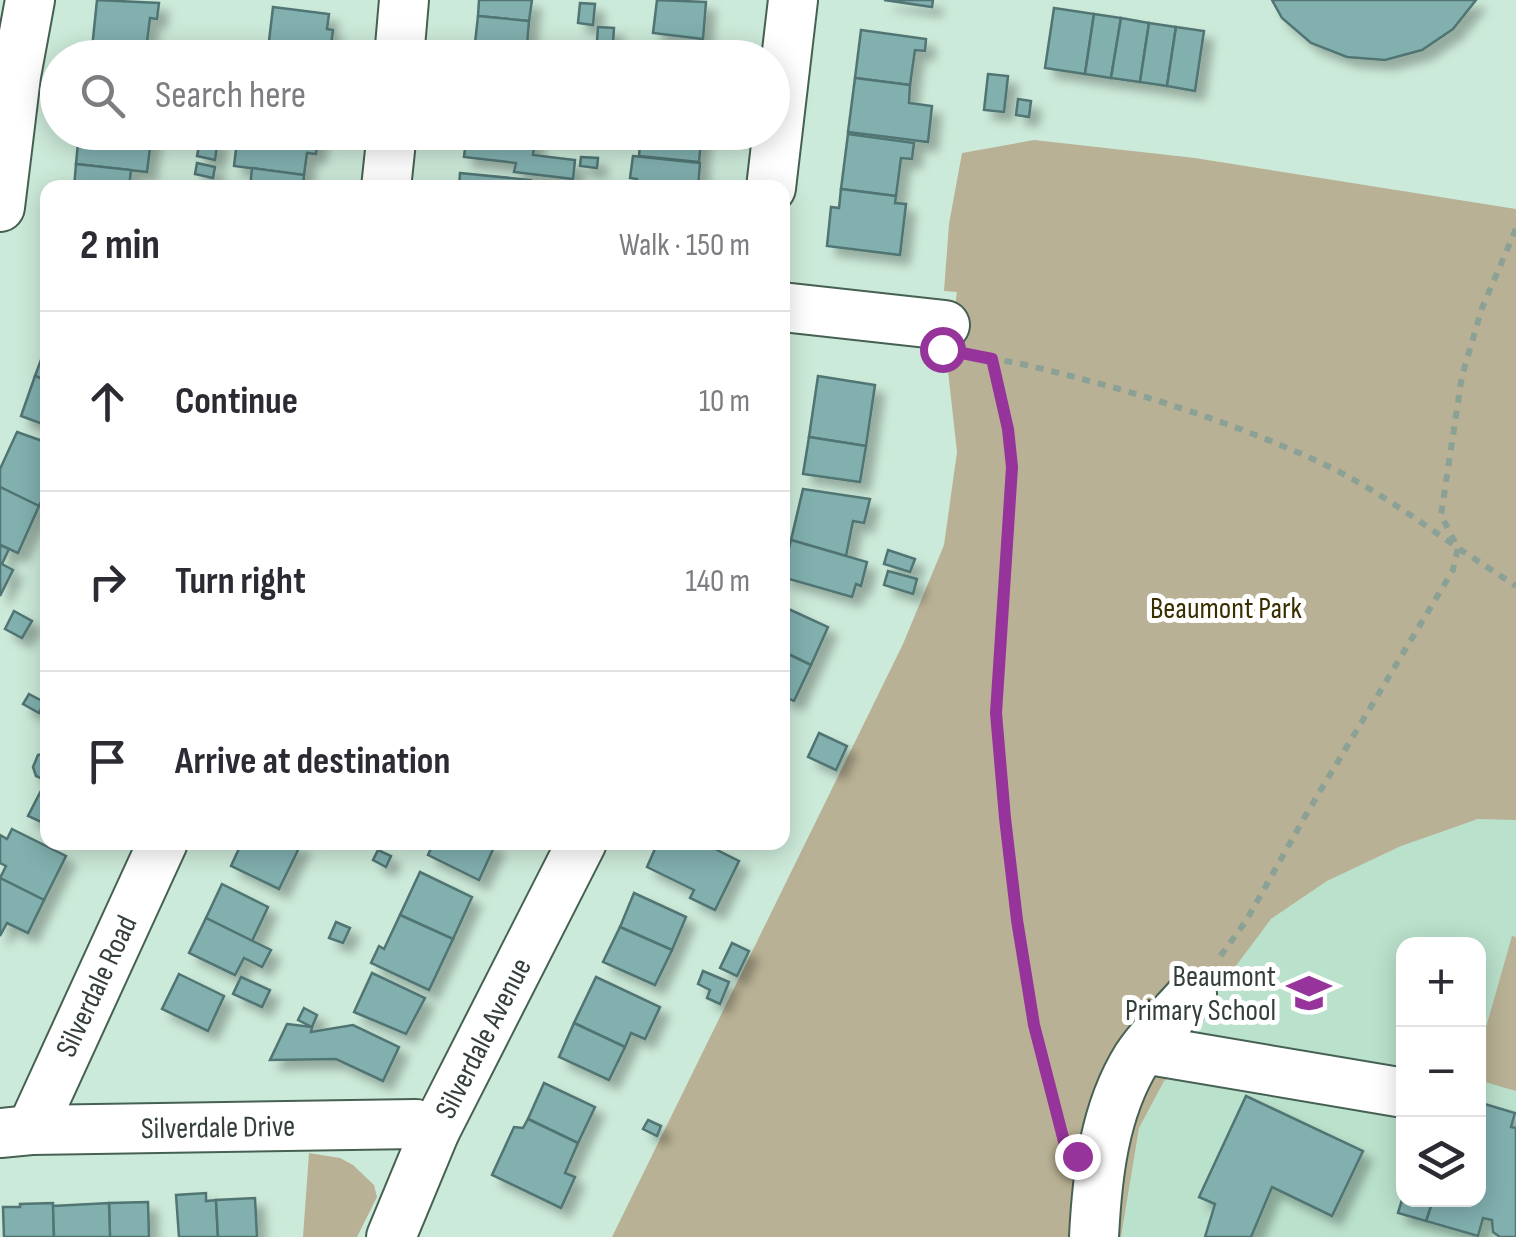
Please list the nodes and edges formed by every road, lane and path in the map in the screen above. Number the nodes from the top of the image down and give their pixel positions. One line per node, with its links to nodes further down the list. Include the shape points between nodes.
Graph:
1 (30, 0): 10 (street)
2 (404, 0): 4 (street)
3 (793, 0): 5 (street)
4 (401, 40)
5 (788, 40)
6 (390, 150): 8 (street)
7 (775, 150): 9 (street)
8 (387, 180)
9 (772, 180)
10 (0, 207)
11 (1516, 230): 15 (path, via 1462,376 1441,516)
12 (790, 308): 13 (street)
13 (953, 339): 14 (path)
14 (992, 359): 15 (path, via 1146,396 1235,427 1380,495); 24 (path, via 1012,467 996,713 1005,818 1034,1025)
15 (1458, 548): 16 (path); 19 (path, via 1453,570 1246,921)
16 (1516, 586)
17 (159, 850): 22 (street, Silverdale Road)
18 (578, 850): 23 (street, Silverdale Avenue)
19 (1192, 994): 20 (street)
20 (1144, 1048): 21 (street); 26 (street, via 1108,1129)
21 (1396, 1092)
22 (15, 1131): 23 (street, Silverdale Drive, via 416,1124)
23 (436, 1131): 25 (street, Silverdale Avenue)
24 (1067, 1153)
25 (391, 1237)
26 (1094, 1237)

